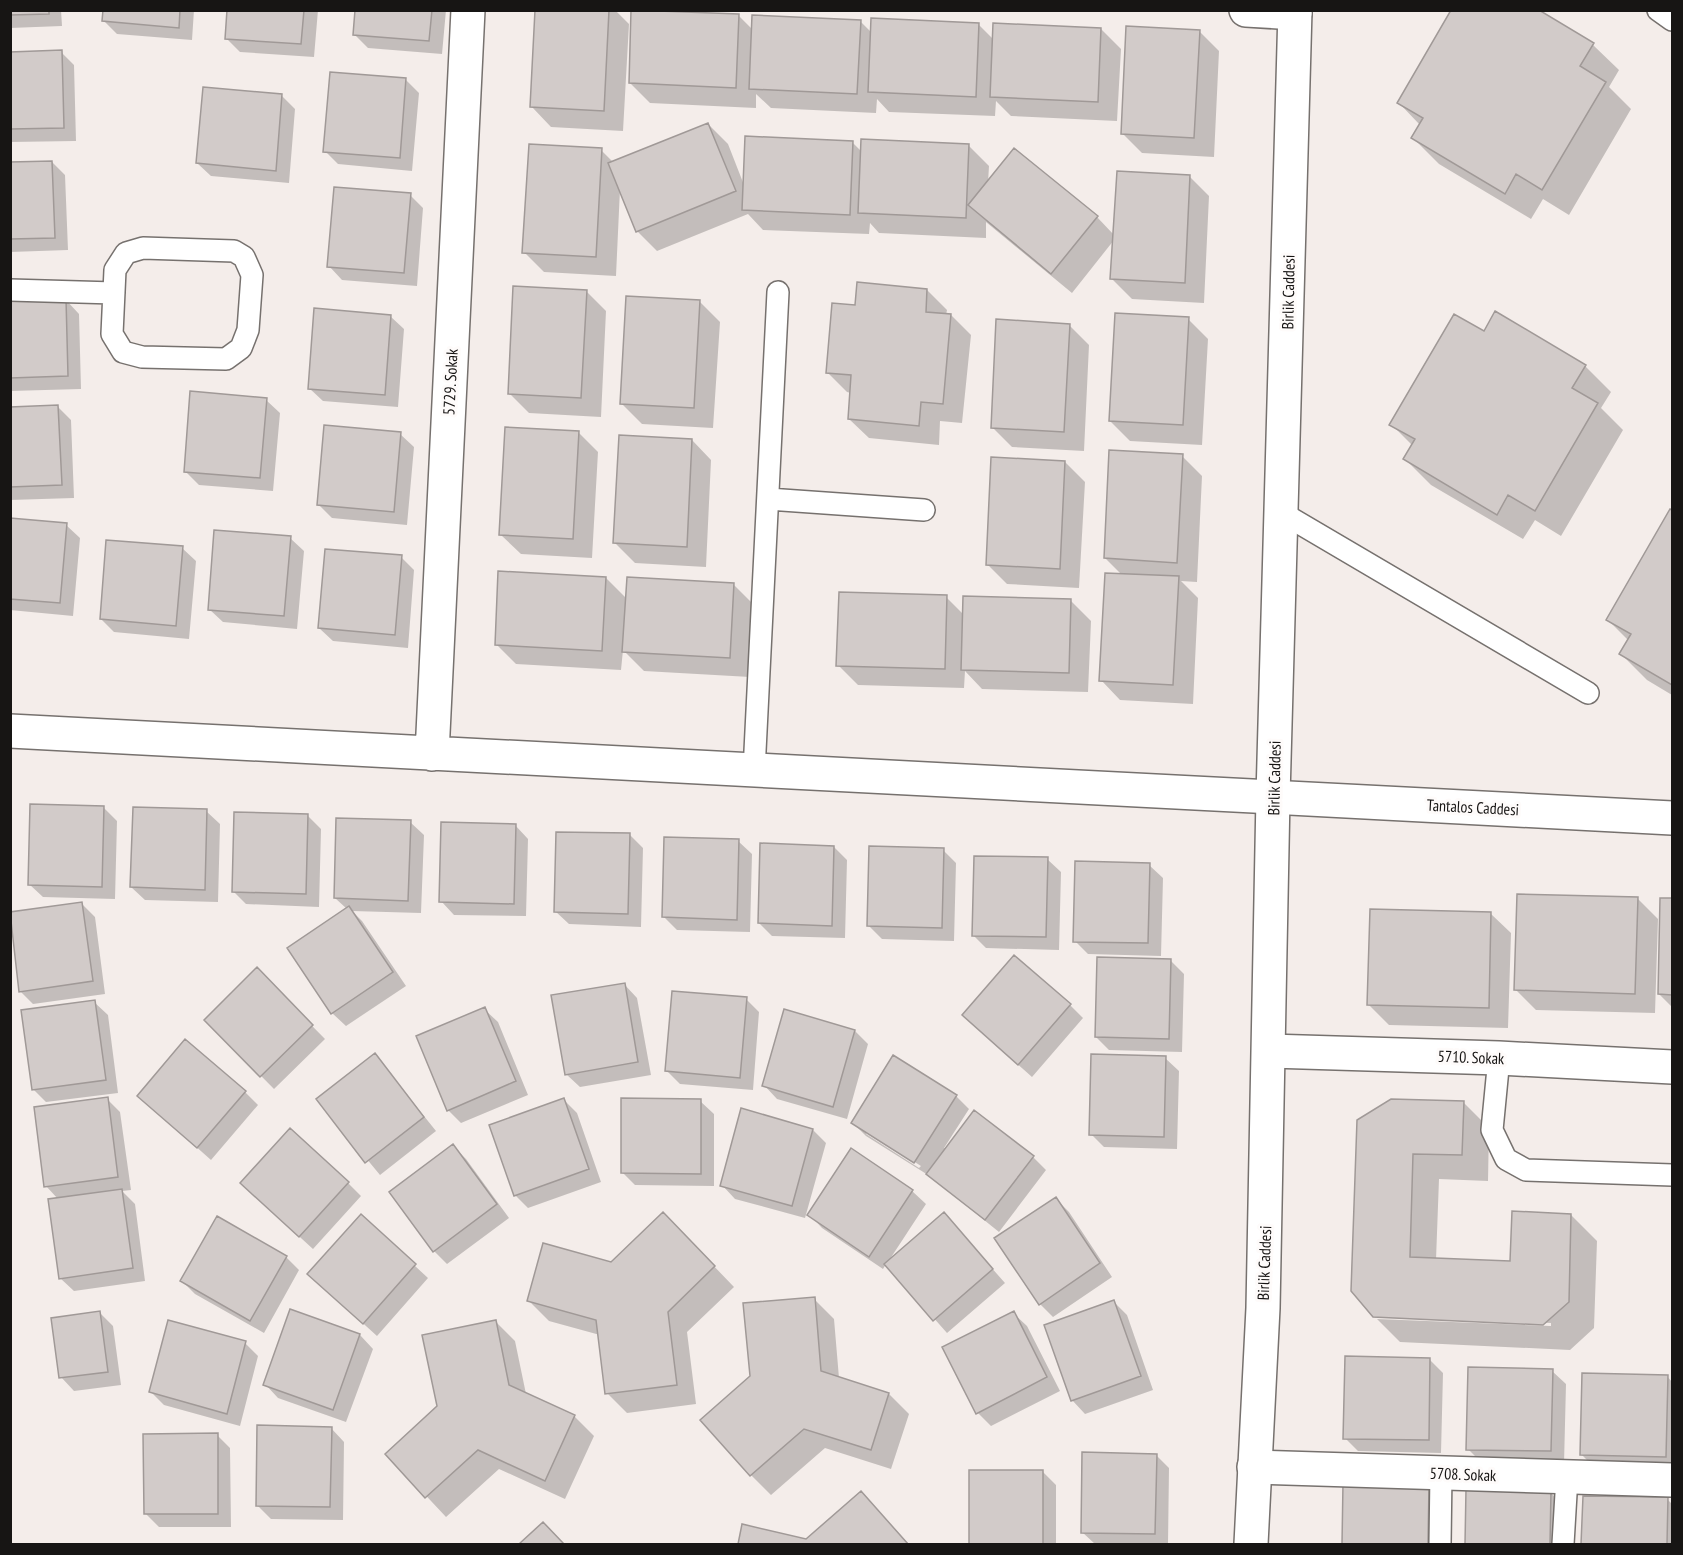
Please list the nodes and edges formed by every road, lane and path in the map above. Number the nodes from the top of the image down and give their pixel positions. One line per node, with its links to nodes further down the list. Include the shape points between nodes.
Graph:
1 (468, 10): 14 (street, 5729. Sokak)
2 (1246, 10): 4 (street)
3 (1658, 10): 5 (lane)
4 (1295, 12): 11 (street, Birlik Caddesi)
5 (1672, 20)
6 (10, 290): 8 (lane)
7 (778, 292): 9 (lane)
8 (114, 293): 8 (lane, via 112,334 123,352 142,357 226,359 241,348 248,330 252,275 244,257 234,251 143,248 126,253 115,270)
9 (768, 499): 10 (lane); 15 (lane)
10 (924, 510)
11 (1282, 513): 12 (lane); 16 (street, Birlik Caddesi)
12 (1588, 693)
13 (10, 731): 14 (street, Tantalos Caddesi)
14 (432, 754): 15 (street, Tantalos Caddesi)
15 (754, 771): 16 (street, Tantalos Caddesi)
16 (1273, 796): 17 (street, Tantalos Caddesi); 18 (street, Birlik Caddesi)
17 (1672, 818)
18 (1269, 1051): 19 (street, 5710. Sokak); 22 (street, Birlik Caddesi, via 1263,1308)
19 (1499, 1058): 20 (street, 5710. Sokak); 21 (lane, via 1492,1130 1506,1159 1526,1170)
20 (1672, 1068)
21 (1672, 1175)
22 (1254, 1467): 23 (street, 5708. Sokak); 26 (street, Birlik Caddesi)
23 (1441, 1473): 24 (street, 5708. Sokak); 27 (lane)
24 (1567, 1477): 25 (street, 5708. Sokak); 28 (lane)
25 (1672, 1480)
26 (1251, 1545)
27 (1440, 1545)
28 (1563, 1545)

